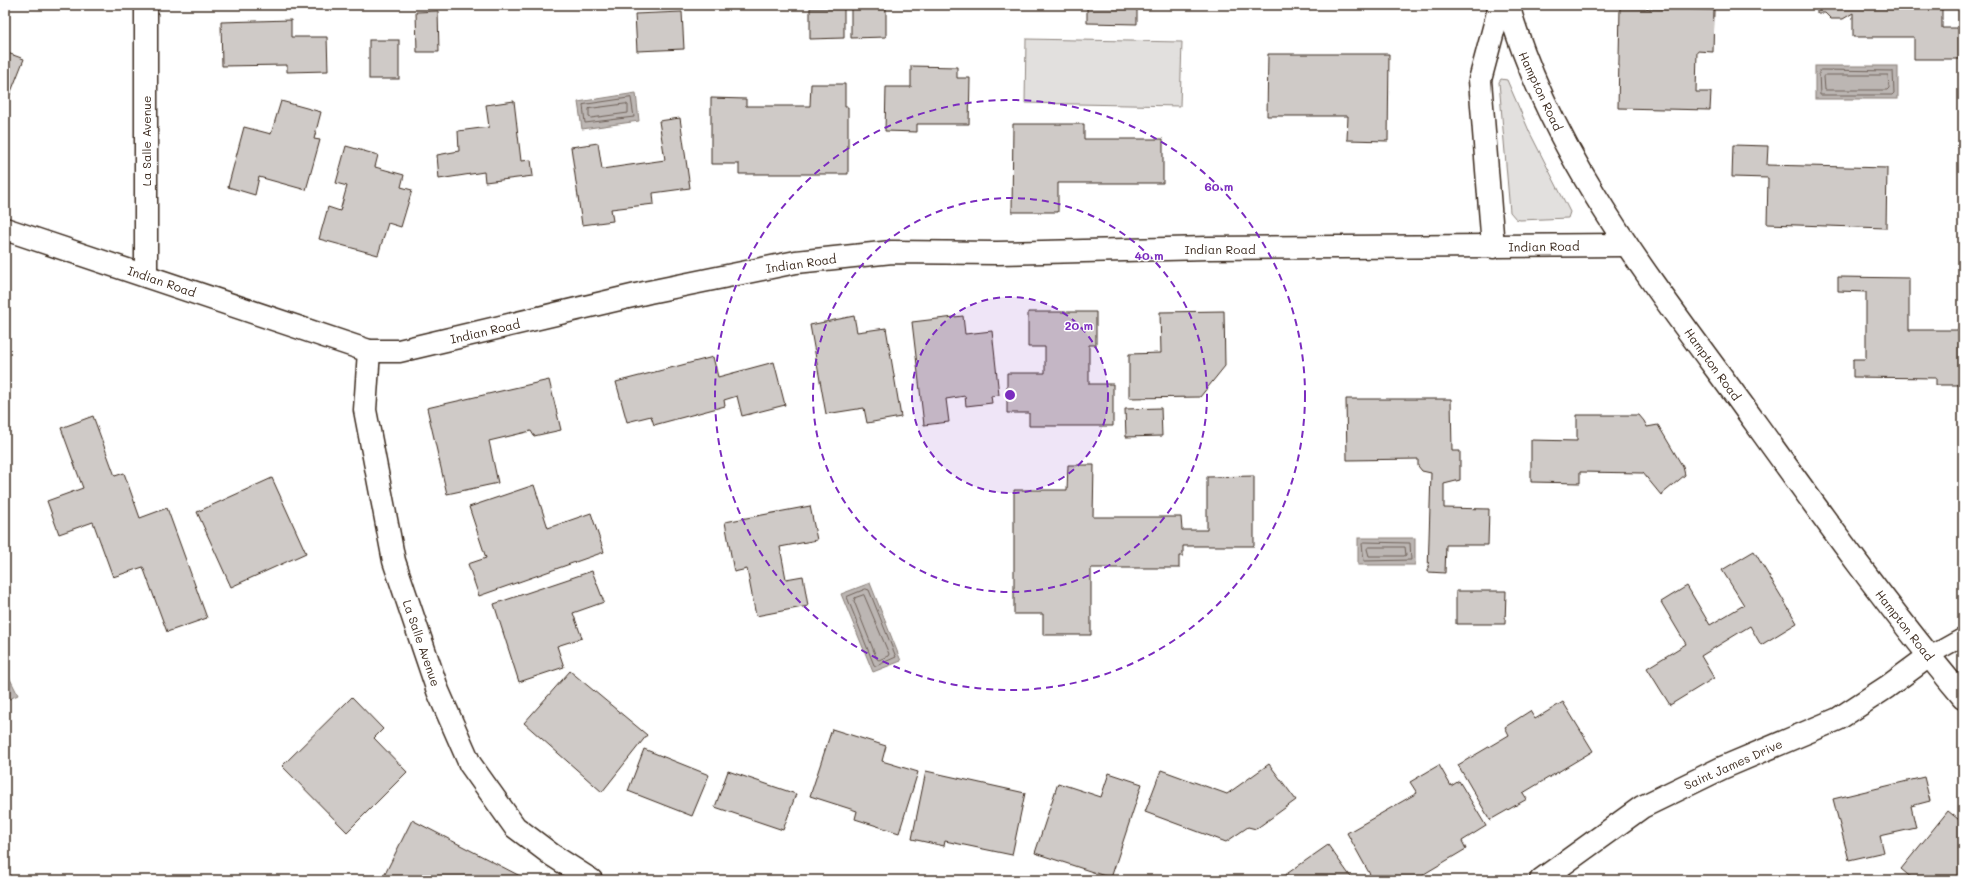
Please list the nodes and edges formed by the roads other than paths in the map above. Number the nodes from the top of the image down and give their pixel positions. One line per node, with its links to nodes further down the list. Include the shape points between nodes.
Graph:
1 (146, 5): 7 (street, La Salle Avenue)
2 (1500, 5): 6 (street, via 1480,80)
3 (1508, 5): 5 (street, Hampton Road, via 1534,80 1578,168)
4 (5, 229): 7 (street, Indian Road)
5 (1626, 245): 6 (street, Indian Road); 10 (street, Hampton Road, via 1825,519)
6 (1493, 247): 8 (street, Indian Road, via 892,252 796,262 649,292 399,350)
7 (146, 276): 8 (street, Indian Road)
8 (369, 351): 12 (street, La Salle Avenue, via 365,410 394,561 438,691 470,764 516,827 552,855)
9 (1963, 637): 10 (lane)
10 (1929, 656): 11 (street, Hampton Road); 13 (street, Saint James Drive, via 1838,719 1722,768 1642,807)
11 (1963, 697)
12 (591, 880)
13 (1542, 880)

